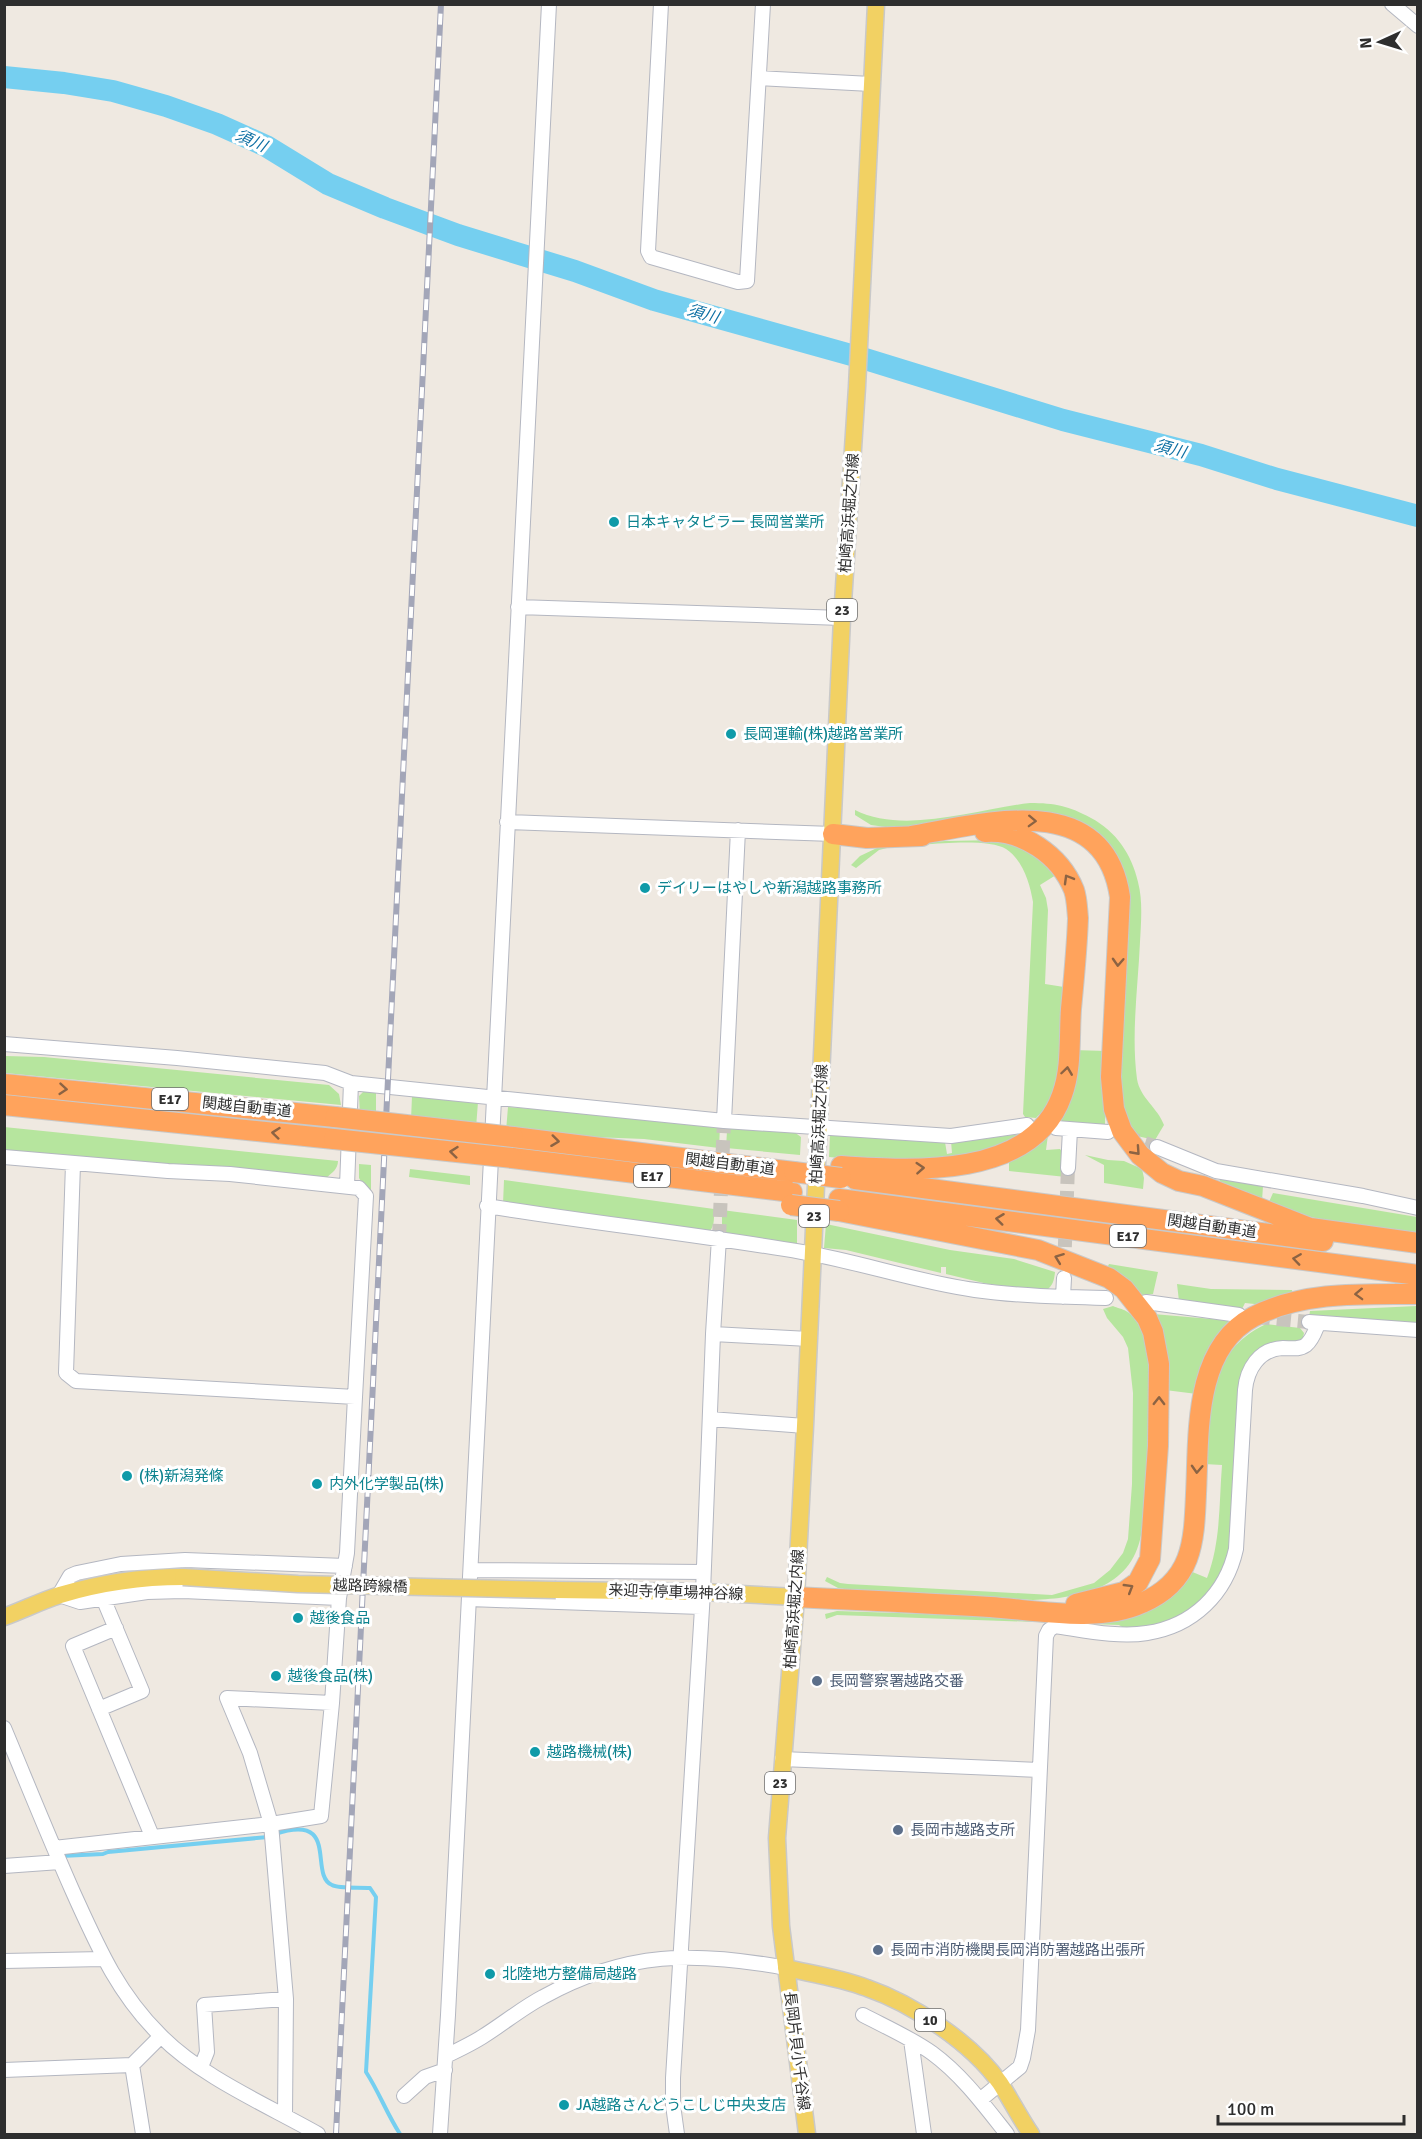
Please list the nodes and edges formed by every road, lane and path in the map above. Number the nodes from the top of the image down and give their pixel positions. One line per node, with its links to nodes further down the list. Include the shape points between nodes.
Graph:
1 (549, 4): 9 (street)
2 (661, 4): 7 (street, via 648,251 651,257 738,282 747,281)
3 (763, 4): 7 (street)
4 (876, 4): 8 (main road, 23)
5 (1392, 4): 6 (street)
6 (1418, 26)
7 (759, 78): 8 (street)
8 (872, 84): 10 (main road, 柏崎高浜堀之内線 / 23)
9 (518, 607): 10 (street); 11 (street)
10 (842, 618): 13 (main road, 柏崎高浜堀之内線 / 23)
11 (507, 822): 12 (street); 18 (street)
12 (738, 830): 13 (street); 20 (street)
13 (833, 834): 14 (highway, via 867,838); 22 (main road, 柏崎高浜堀之内線 / 23)
14 (911, 836): 30 (highway, one-way to 14, via 948,1166 1006,1153 1047,1124 1065,1083 1077,918 1074,890 1065,873 1043,850 1005,833); 36 (highway, one-way to 36, via 991,821 1032,820 1066,826 1089,838 1108,861 1120,897 1111,1077 1118,1122 1131,1146 1148,1163 1179,1182 1203,1186 1310,1228)
15 (4, 1044): 16 (street, via 325,1073)
16 (351, 1083): 18 (street); 31 (street)
17 (4, 1084): 30 (highway, 関越自動車道 / E17, one-way to 30, bridge)
18 (494, 1096): 20 (street); 33 (street)
19 (4, 1105): 32 (highway, 関越自動車道 / E17, one-way to 19, bridge, via 512,1158)
20 (724, 1121): 22 (street)
21 (1027, 1125): 22 (street, via 951,1136)
22 (819, 1127): 37 (main road, 柏崎高浜堀之内線 / 23)
23 (1056, 1128): 24 (street)
24 (1070, 1130): 25 (street); 29 (street)
25 (1108, 1132)
26 (1157, 1147): 34 (street, via 1216,1171)
27 (4, 1157): 28 (street)
28 (73, 1164): 31 (street); 49 (street, via 66,1373 76,1381)
29 (1068, 1168)
30 (841, 1172): 38 (highway, 関越自動車道 / E17)
31 (347, 1186): 49 (street, via 359,1188 366,1196)
32 (839, 1205): 39 (highway, 関越自動車道 / E17, one-way to 32); 62 (highway, one-way to 32, via 1066,1605 1094,1600 1124,1592 1144,1572 1152,1543 1158,1446 1159,1364 1153,1332 1139,1306 1109,1278 1038,1250)
33 (487, 1206): 35 (street); 53 (street)
34 (1418, 1208)
35 (719, 1238): 37 (street); 47 (street)
36 (1418, 1243)
37 (812, 1254): 42 (street, via 973,1290); 48 (main road, 柏崎高浜堀之内線 / 23)
38 (1418, 1254)
39 (1418, 1275)
40 (1064, 1278): 42 (street)
41 (1418, 1294): 62 (highway, one-way to 62, via 1353,1294 1296,1302 1252,1318 1226,1341 1213,1363 1202,1403 1192,1547 1183,1569 1164,1591 1142,1604 1117,1611)
42 (1063, 1297): 43 (street)
43 (1106, 1298)
44 (1146, 1302): 45 (street)
45 (1239, 1315)
46 (1418, 1330): 69 (street, via 1313,1323 1314,1335 1308,1344 1272,1350 1258,1358 1249,1371 1245,1390 1236,1550 1229,1574 1217,1594 1177,1625 1146,1634 1055,1626 1049,1630)
47 (713, 1334): 48 (street); 50 (street)
48 (809, 1339): 51 (main road, 柏崎高浜堀之内線 / 23)
49 (355, 1397): 52 (street)
50 (710, 1419): 51 (street); 54 (street)
51 (805, 1426): 57 (main road, 柏崎高浜堀之内線 / 23)
52 (345, 1566): 56 (street, via 185,1560 121,1564 70,1576); 59 (street)
53 (471, 1570): 54 (street); 60 (street)
54 (703, 1572): 61 (street)
55 (556, 1590): 56 (main road, 越路跨線橋, bridge, via 183,1577 134,1579); 61 (main road, 来迎寺停車場神谷線)
56 (59, 1595): 58 (street, via 80,1602); 63 (main road, 越路跨線橋)
57 (796, 1597): 61 (main road, 来迎寺停車場神谷線); 62 (highway); 68 (main road, 柏崎高浜堀之内線 / 23)
58 (104, 1598): 59 (street, via 183,1591); 64 (street)
59 (339, 1598): 65 (street)
60 (469, 1599): 61 (street); 83 (street)
61 (702, 1600): 75 (street)
62 (989, 1607)
63 (4, 1617)
64 (116, 1628): 66 (street, via 142,1691); 66 (street, via 73,1646)
65 (332, 1703): 70 (street, via 321,1816); 70 (street, via 227,1698 250,1753)
66 (99, 1709): 71 (street)
67 (4, 1728): 72 (street)
68 (782, 1760): 69 (street); 78 (main road, 柏崎高浜堀之内線 / 23, via 777,1870)
69 (1039, 1770): 87 (street, via 1028,2030 1020,2067)
70 (271, 1824): 71 (street); 79 (street)
71 (152, 1836): 72 (street)
72 (54, 1848): 73 (street)
73 (60, 1862): 74 (street); 76 (street)
74 (4, 1866)
75 (680, 1956): 78 (street); 83 (street, via 615,1965 586,1976 542,1997); 94 (street, via 673,2078)
76 (103, 1959): 77 (street); 81 (street, via 120,1989)
77 (4, 1961)
78 (786, 1968): 87 (main road, 10, via 855,1984 894,1999 950,2034); 95 (main road, 長岡片貝小千谷線)
79 (286, 1999): 85 (street, via 204,2005 207,2052); 90 (street)
80 (863, 2015): 82 (street)
81 (160, 2036): 84 (street); 85 (street)
82 (911, 2040): 89 (street, via 957,2075); 96 (street)
83 (445, 2063): 88 (street); 93 (street)
84 (132, 2065): 86 (street); 91 (street)
85 (201, 2067): 90 (street)
86 (4, 2070)
87 (1000, 2083): 89 (street); 98 (main road, 10)
88 (404, 2096)
89 (980, 2100): 97 (street)
90 (285, 2115): 92 (street)
91 (143, 2134)
92 (318, 2134)
93 (440, 2134)
94 (677, 2134)
95 (807, 2134)
96 (924, 2134)
97 (1007, 2134)
98 (1031, 2134)

